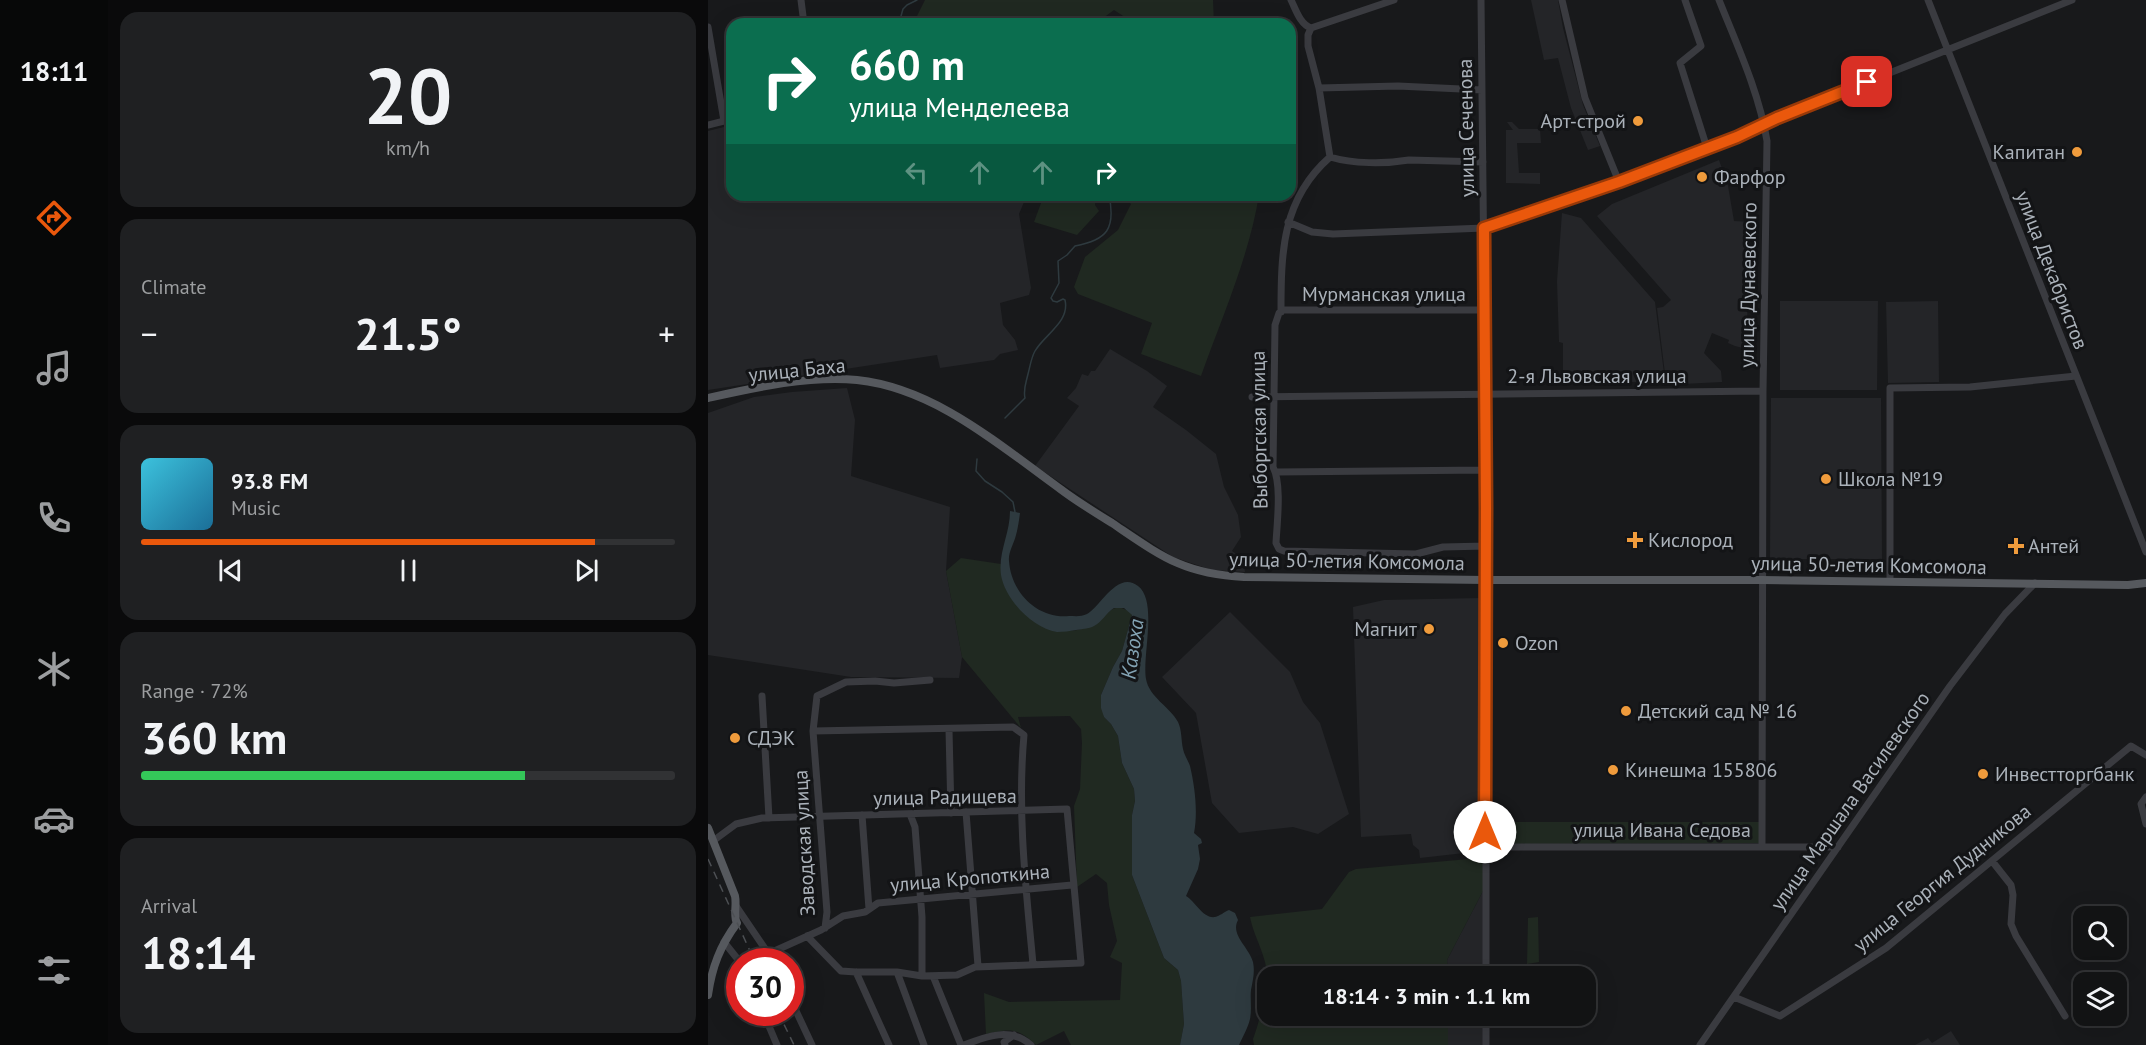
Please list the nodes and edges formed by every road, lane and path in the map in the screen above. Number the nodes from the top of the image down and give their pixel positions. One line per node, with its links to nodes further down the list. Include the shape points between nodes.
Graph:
1 (801, 0): 10 (street)
2 (1291, 0): 12 (street, via 1301,21)
3 (1394, 0): 12 (street)
4 (1481, 0): 15 (street, улица Сеченова)
5 (1562, 0): 22 (street, via 1585,98)
6 (1684, 0): 19 (street, via 1701,46 1680,63)
7 (1719, 0): 18 (street, улица Дунаевского)
8 (1928, 0): 13 (street, улица Декабристов)
9 (2072, 0): 13 (street)
10 (803, 18)
11 (708, 27): 16 (street)
12 (1311, 28): 14 (street, via 1308,46)
13 (1947, 49): 18 (street); 29 (street, улица Декабристов)
14 (1319, 88): 15 (street); 20 (street)
15 (1482, 90): 21 (street, улица Сеченова)
16 (724, 121): 17 (street)
17 (708, 124)
18 (1764, 124): 19 (street); 30 (street, улица Дунаевского, via 1767,141)
19 (1707, 148): 22 (street)
20 (1330, 157): 21 (street); 23 (street, Выборгская улица, via 1314,172)
21 (1483, 162): 26 (street, улица Сеченова)
22 (1619, 182): 26 (street)
23 (1296, 200)
24 (1296, 201): 25 (street, Выборгская улица)
25 (1288, 222): 26 (street, via 1312,232 1333,234); 28 (street, Выборгская улица)
26 (1484, 228): 27 (street, улица Сеченова)
27 (1485, 310): 28 (street, Мурманская улица); 31 (street, улица Сеченова)
28 (1282, 311): 32 (street, Выборгская улица, via 1275,324)
29 (2076, 376): 38 (street, улица Декабристов); 42 (street, via 1970,387 1890,388)
30 (1763, 391): 31 (street, 2-я Львовская улица); 40 (street, улица Дунаевского)
31 (1485, 393): 32 (street, 2-я Львовская улица); 35 (street, улица Сеченова)
32 (1273, 396): 33 (street, 2-я Львовская улица); 36 (street, Выборгская улица)
33 (1252, 397)
34 (708, 398): 39 (main road, улица Баха, via 813,381 863,381 901,389 965,421)
35 (1486, 470): 36 (street); 37 (street, улица Сеченова)
36 (1276, 472): 37 (street, Выборгская улица, via 1279,549 1416,554 1443,546)
37 (1486, 546): 41 (street, улица Сеченова)
38 (2146, 552)
39 (1162, 557): 41 (main road, улица 50-летия Комсомола, via 1191,569 1226,576)
40 (1761, 579): 41 (main road, улица 50-летия Комсомола); 42 (main road, улица 50-летия Комсомола); 61 (street, улица Дунаевского)
41 (1486, 580): 62 (street, улица Сеченова)
42 (1890, 581): 43 (main road, улица 50-летия Комсомола)
43 (2035, 583): 44 (main road, улица 50-летия Комсомола); 63 (street, улица Маршала Василевского, via 2005,614 1956,678)
44 (2146, 583)
45 (930, 680): 48 (street, Заводская улица, via 846,682 816,696)
46 (762, 696): 57 (street)
47 (949, 730): 48 (street); 52 (street, via 1013,727 1024,735); 53 (street)
48 (813, 731): 56 (street, Заводская улица)
49 (2146, 755): 64 (street, улица Георгия Дудникова, via 2135,746 2129,747)
50 (2146, 796): 58 (street, via 2141,804)
51 (966, 812): 52 (street, улица Радищева); 53 (street, улица Радищева); 67 (street)
52 (1022, 812): 65 (street, улица Радищева, via 1066,809); 66 (street)
53 (951, 813): 54 (street, улица Радищева)
54 (910, 814): 55 (street, улица Радищева); 68 (street, via 915,826)
55 (862, 815): 56 (street, улица Радищева); 70 (street)
56 (822, 817): 57 (street, улица Радищева); 71 (street, Заводская улица)
57 (769, 818): 60 (street, улица Радищева, via 736,824)
58 (2146, 824)
59 (708, 828): 60 (main road)
60 (713, 841): 69 (main road)
61 (1762, 843)
62 (1485, 847): 63 (street, улица Ивана Седова); 79 (street, улица Сеченова)
63 (1838, 847): 85 (street, улица Маршала Василевского)
64 (1992, 861): 85 (street, улица Георгия Дудникова, via 1886,948 1780,1016); 86 (street, via 2011,885 2011,924 2016,936)
65 (1072, 885): 66 (street, улица Кропоткина); 77 (street, via 1081,963)
66 (1026, 890): 67 (street, улица Кропоткина); 77 (street)
67 (972, 896): 68 (street, улица Кропоткина); 78 (street)
68 (919, 900): 70 (street, улица Кропоткина, via 879,903); 82 (street)
69 (736, 906): 73 (main road, via 737,923); 75 (street)
70 (869, 909): 71 (street, улица Кропоткина, via 843,916)
71 (825, 928): 72 (street, улица Кропоткина)
72 (807, 936): 76 (street, улица Кропоткина); 80 (street, via 841,971)
73 (724, 942): 74 (street); 84 (main road, via 716,957)
74 (729, 948)
75 (766, 948)
76 (781, 948)
77 (1033, 964): 78 (street)
78 (978, 966): 83 (street, via 957,975)
79 (1486, 966)
80 (856, 972): 81 (street); 94 (street)
81 (897, 972): 82 (street); 95 (street)
82 (922, 976): 83 (street)
83 (933, 976): 96 (street)
84 (708, 995)
85 (1734, 997): 99 (street, улица Маршала Василевского)
86 (2065, 1016)
87 (769, 1026): 92 (street)
88 (803, 1026): 93 (street)
89 (1486, 1026): 98 (street)
90 (1015, 1034): 91 (street); 96 (street, via 987,1036); 97 (street)
91 (1031, 1044)
92 (777, 1045)
93 (812, 1045)
94 (889, 1045)
95 (924, 1045)
96 (963, 1045)
97 (1005, 1045)
98 (1486, 1045)
99 (1700, 1045)

